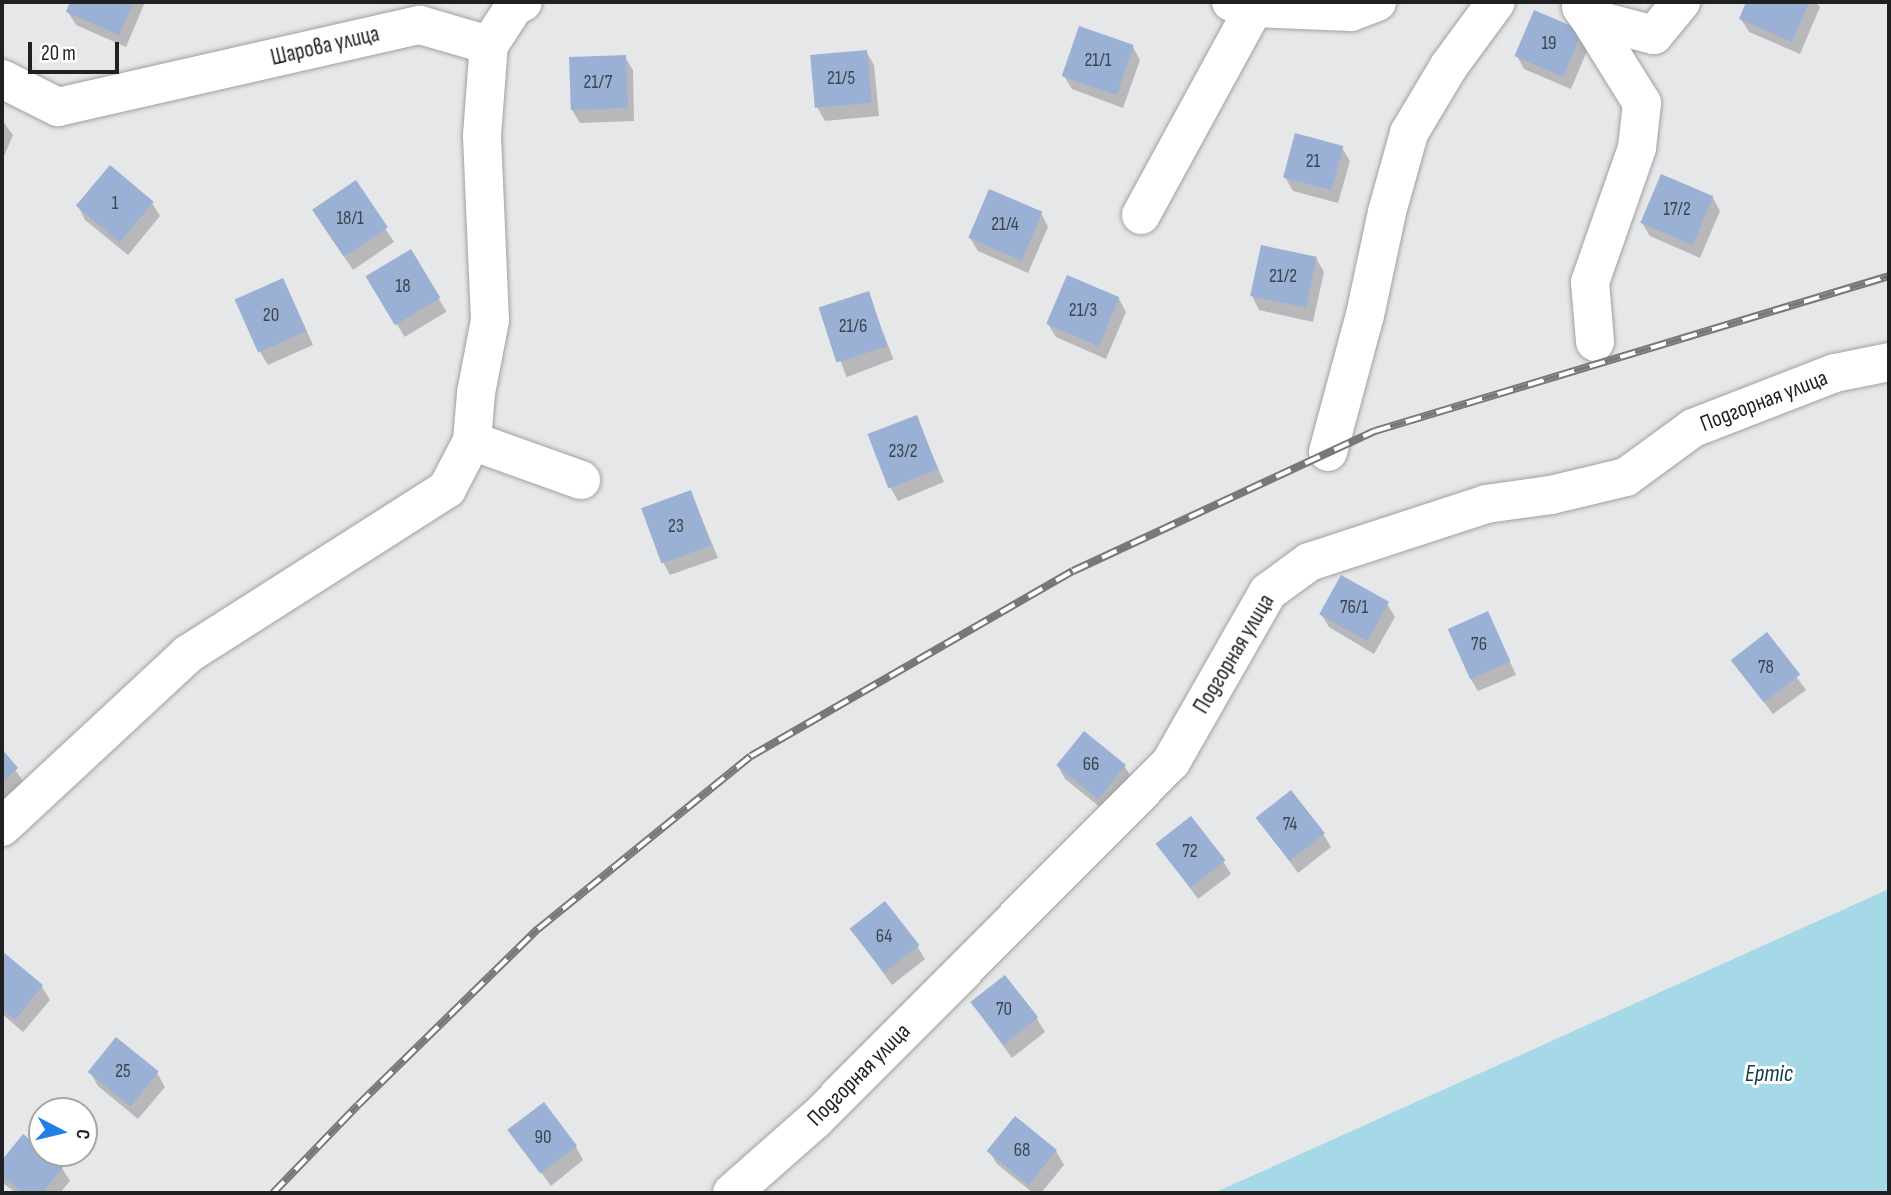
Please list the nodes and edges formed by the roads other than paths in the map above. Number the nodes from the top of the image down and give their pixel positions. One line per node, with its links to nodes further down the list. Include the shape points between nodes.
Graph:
1 (382, 2): 8 (street)
2 (523, 2): 9 (street, via 514,7)
3 (1377, 2): 6 (street, via 1351,12)
4 (1496, 2): 15 (street, via 1449,66 1409,133)
5 (1681, 2): 7 (street, via 1654,35)
6 (1242, 5): 11 (street)
7 (1583, 10): 12 (street, via 1642,103 1637,148 1590,282)
8 (420, 25): 9 (street, Шарова улица); 10 (street, Шарова улица, via 58,107)
9 (489, 45): 14 (street, via 482,135 490,320)
10 (2, 79)
11 (1141, 215)
12 (1595, 342)
13 (1889, 362): 18 (street, Подгорная улица, via 1835,373 1693,428 1626,477 1486,504 1309,562 1268,593 1171,762 816,1119)
14 (472, 441): 16 (street); 17 (street, via 447,489 188,654)
15 (1328, 452)
16 (581, 480)
17 (2, 827)
18 (732, 1193)

